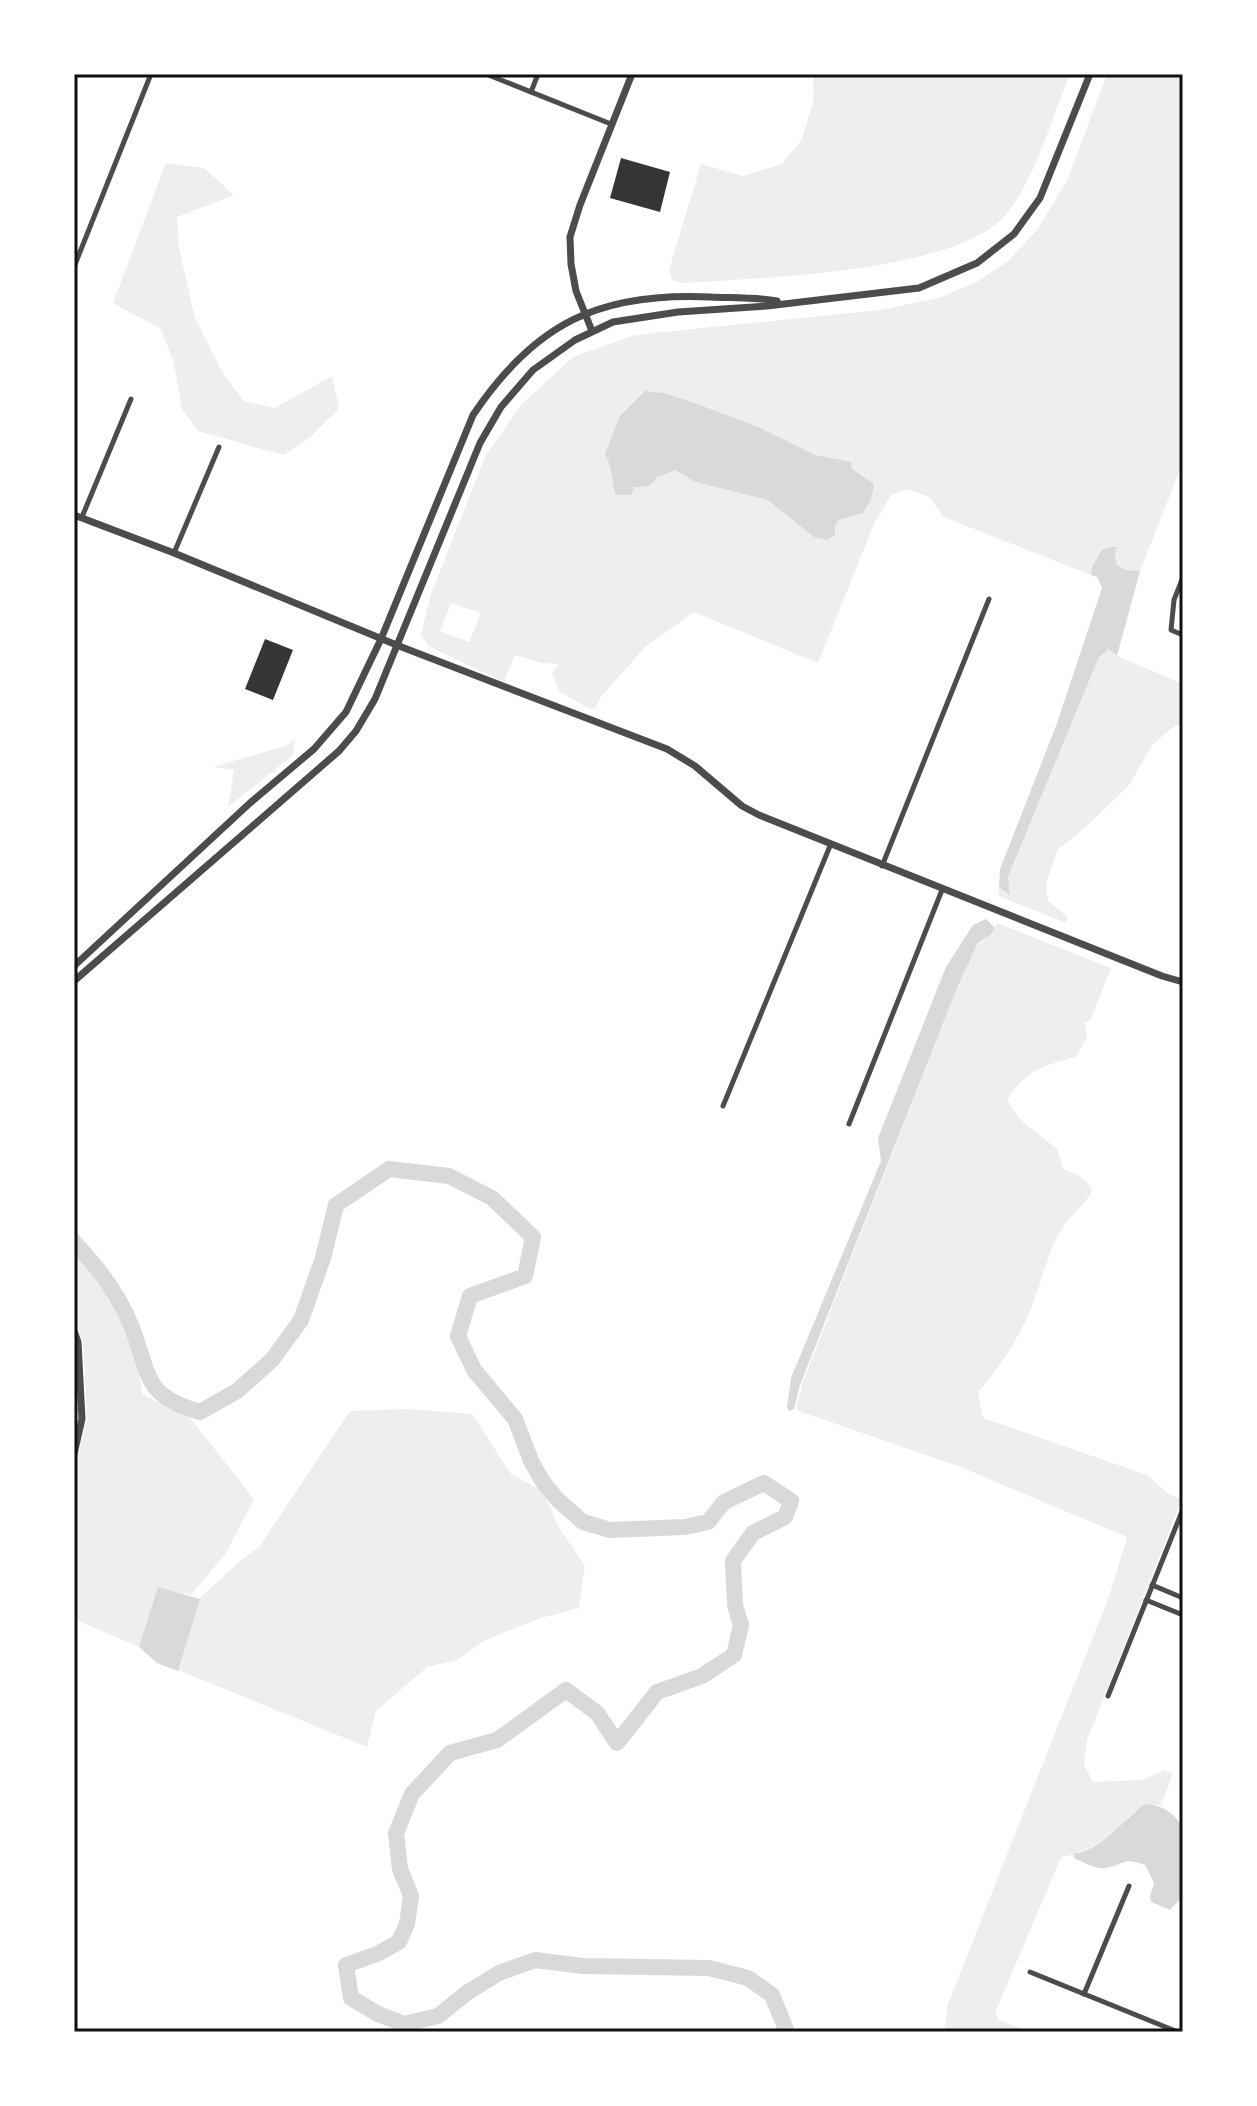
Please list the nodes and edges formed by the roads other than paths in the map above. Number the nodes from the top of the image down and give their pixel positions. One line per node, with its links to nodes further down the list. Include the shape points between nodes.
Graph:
1 (151, 74): 8 (street)
2 (486, 74): 6 (street)
3 (538, 74): 6 (street)
4 (632, 74): 7 (street)
5 (1090, 74): 9 (street, via 1040,198 1014,234 977,263 919,288)
6 (531, 92): 7 (street)
7 (611, 124): 10 (street, via 570,237)
8 (74, 267)
9 (783, 302): 10 (street, via 655,296); 11 (street, via 678,312 613,322)
10 (584, 315): 11 (street); 19 (street, via 533,343 473,415)
11 (592, 331): 20 (street, via 533,370 501,407 480,443)
12 (131, 399): 14 (street)
13 (219, 447): 15 (street)
14 (78, 516): 15 (street)
15 (174, 553): 19 (street)
16 (1183, 577): 18 (street, via 1171,630)
17 (989, 599): 22 (street)
18 (1183, 635)
19 (381, 639): 20 (street); 24 (street, via 346,712 329,734)
20 (399, 646): 21 (street, via 667,749 742,806); 25 (street, via 375,699 339,751)
21 (830, 846): 22 (street); 27 (street)
22 (882, 867): 23 (street)
23 (942, 890): 26 (street); 28 (street)
24 (74, 966)
25 (74, 981)
26 (1183, 982)
27 (723, 1106)
28 (849, 1124)
29 (74, 1331): 30 (street, via 82,1407)
30 (74, 1454)
31 (1183, 1509): 32 (street)
32 (1152, 1585): 33 (street); 34 (street)
33 (1183, 1598)
34 (1146, 1600): 35 (street); 36 (street)
35 (1183, 1615)
36 (1108, 1696)
37 (1129, 1886): 39 (street)
38 (1030, 1972): 39 (street)
39 (1084, 1994): 40 (street)
40 (1178, 2032)

